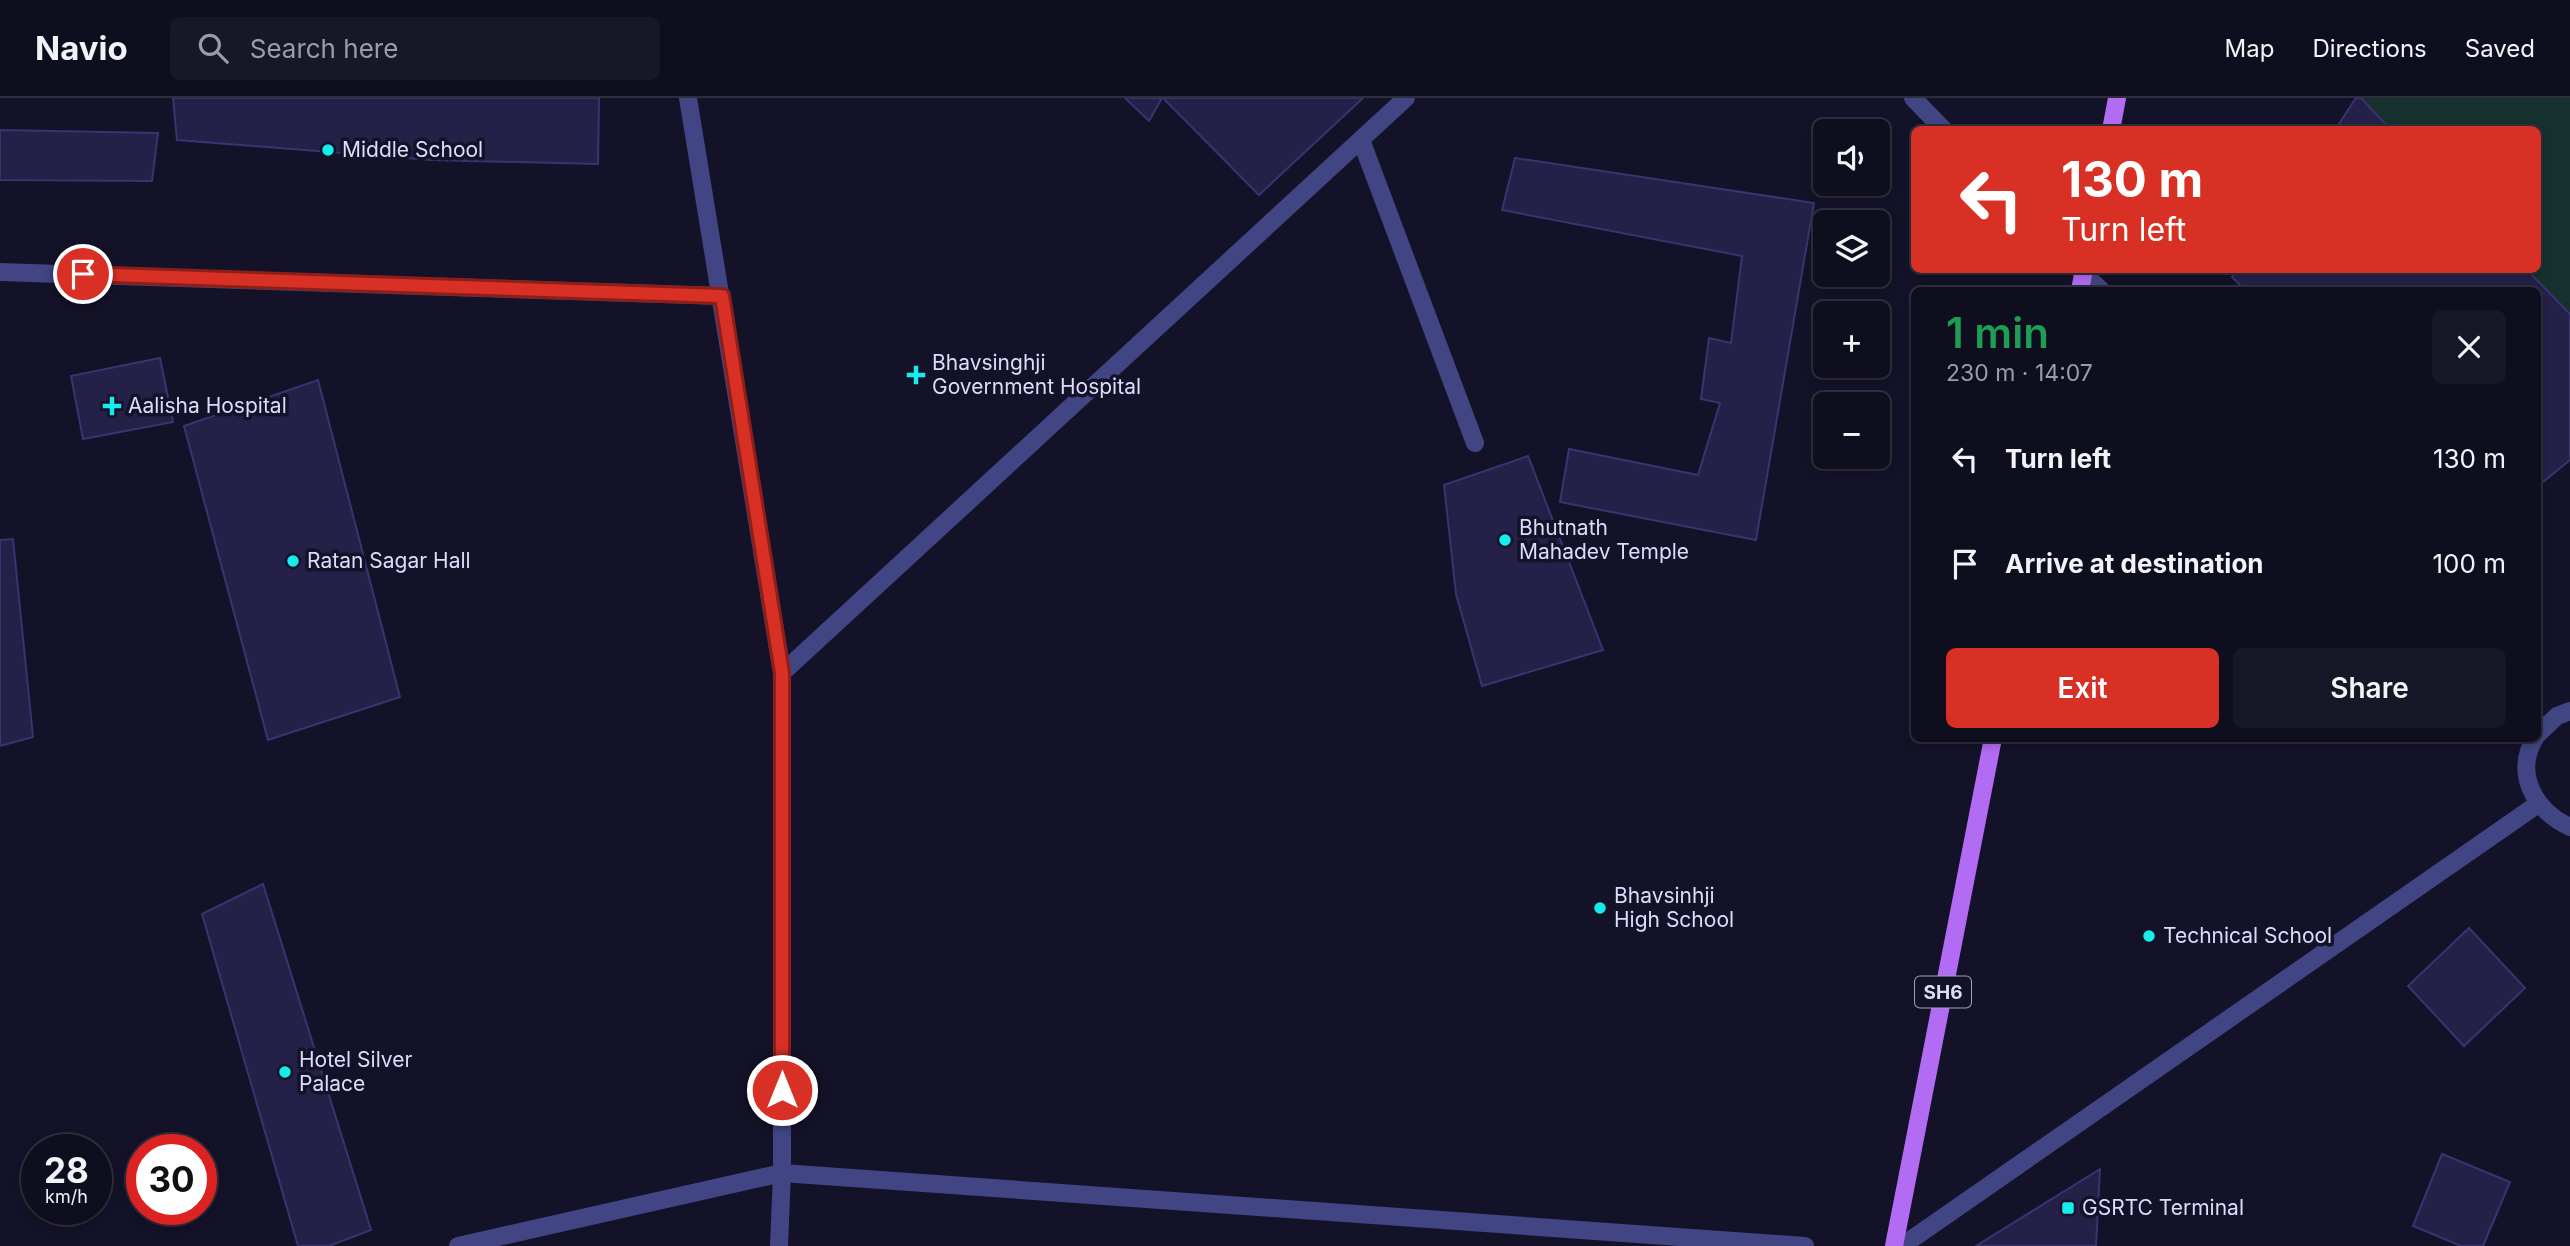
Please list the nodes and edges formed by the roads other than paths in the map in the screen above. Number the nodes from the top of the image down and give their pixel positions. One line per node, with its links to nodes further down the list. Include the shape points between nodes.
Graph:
1 (688, 98): 11 (street)
2 (1406, 98): 7 (street)
3 (1913, 98): 5 (street)
4 (2117, 98): 6 (main road)
5 (1940, 126)
6 (2112, 126)
7 (1361, 140): 12 (street); 13 (street)
8 (0, 272): 11 (street)
9 (2082, 276): 10 (street)
10 (2097, 287)
11 (722, 296): 13 (street)
12 (1475, 443)
13 (782, 673): 20 (street)
14 (2570, 711): 15 (street)
15 (2541, 729)
16 (1992, 742): 24 (main road, SH6)
17 (2532, 742): 18 (street, via 2526,766)
18 (2538, 804): 19 (street); 25 (street)
19 (2570, 827)
20 (782, 1173): 21 (street); 22 (street); 23 (street)
21 (458, 1246)
22 (779, 1246)
23 (1805, 1246)
24 (1894, 1246)
25 (1902, 1246)

